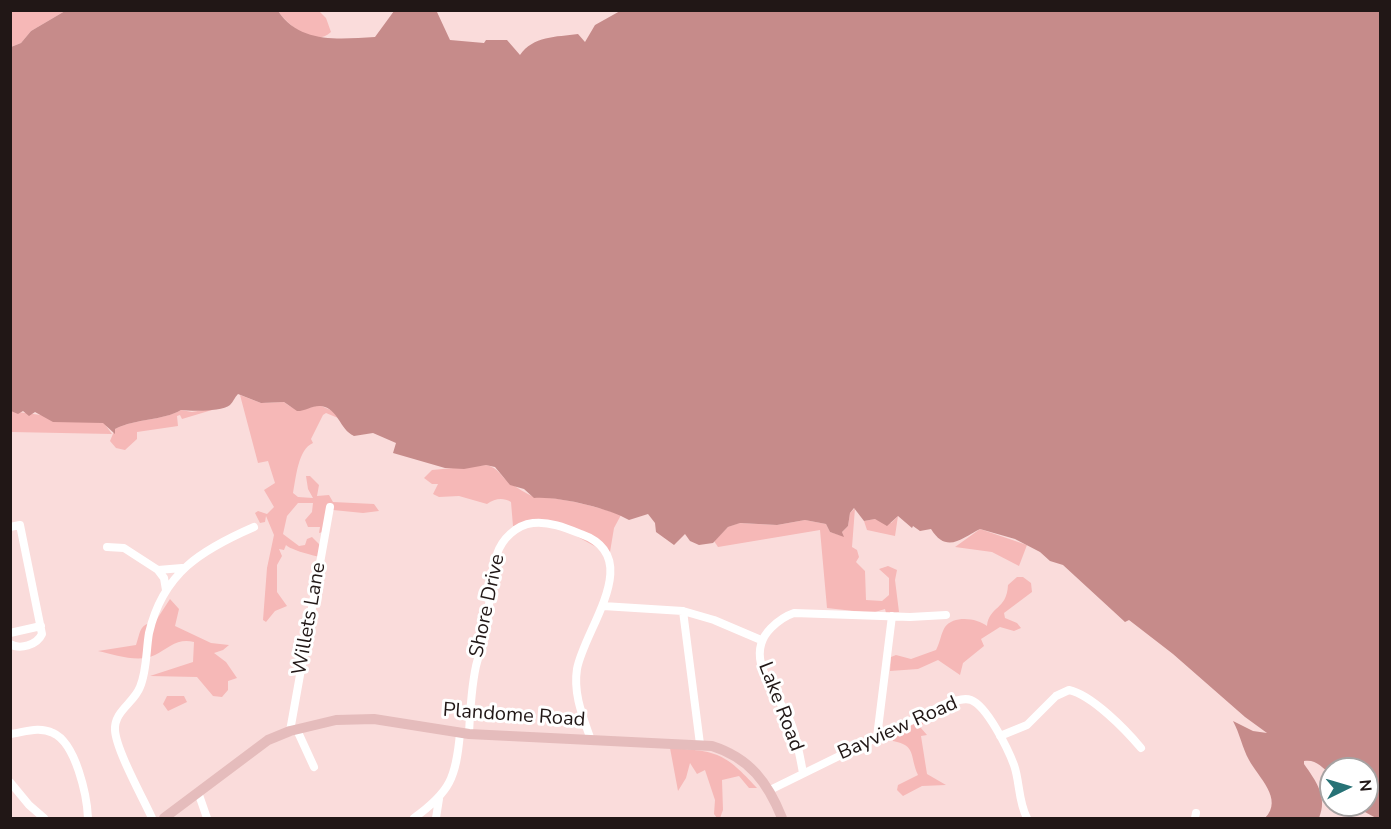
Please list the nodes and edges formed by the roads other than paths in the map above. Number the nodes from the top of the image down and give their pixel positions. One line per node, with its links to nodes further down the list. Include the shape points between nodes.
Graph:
1 (330, 507): 16 (street, Willets Lane)
2 (10, 527): 12 (street, via 20,525)
3 (254, 527): 5 (street, via 214,544)
4 (107, 547): 6 (street, via 123,548)
5 (183, 568): 6 (street); 7 (street)
6 (158, 570): 7 (street)
7 (166, 591): 33 (street, via 151,624 140,687 115,727 120,748)
8 (603, 606): 9 (street); 18 (street, Shore Drive, via 610,568 607,553 598,542 540,522 511,533 499,548 492,568 486,632); 21 (street, Shore Drive, via 577,670 578,701)
9 (683, 611): 14 (street); 22 (street)
10 (946, 615): 11 (street, Lake Road)
11 (892, 616): 14 (street, Lake Road, via 794,613 778,621); 20 (street)
12 (41, 626): 13 (street); 15 (street, via 37,641 17,647)
13 (10, 633)
14 (761, 640): 25 (street, Lake Road, via 763,675 791,724)
15 (10, 644)
16 (293, 730): 18 (main road, Plandome Road, via 362,718); 24 (street); 28 (main road, Plandome Road, via 264,742)
17 (10, 734): 32 (street, via 41,729 61,739 84,788)
18 (464, 734): 21 (main road, Plandome Road); 29 (street, Shore Drive, via 455,767)
19 (1000, 736): 20 (street, Bayview Road, via 979,705 964,699); 23 (street, via 1027,725 1056,696 1070,690 1084,696); 39 (street, Bayview Road, via 1014,764)
20 (877, 737): 25 (street, Bayview Road)
21 (591, 740): 22 (main road, Plandome Road)
22 (700, 744): 27 (main road, Plandome Road, via 724,749 742,759)
23 (1141, 748)
24 (314, 768)
25 (803, 773): 27 (street, Bayview Road)
26 (10, 782): 31 (street)
27 (770, 790): 38 (main road, Plandome Road)
28 (198, 792): 34 (main road, Plandome Road); 35 (street)
29 (439, 799): 30 (street); 37 (street)
30 (422, 813): 36 (street); 37 (street)
31 (45, 819)
32 (88, 819)
33 (152, 819)
34 (165, 819)
35 (207, 819)
36 (414, 819)
37 (436, 819)
38 (782, 819)
39 (1027, 819)

